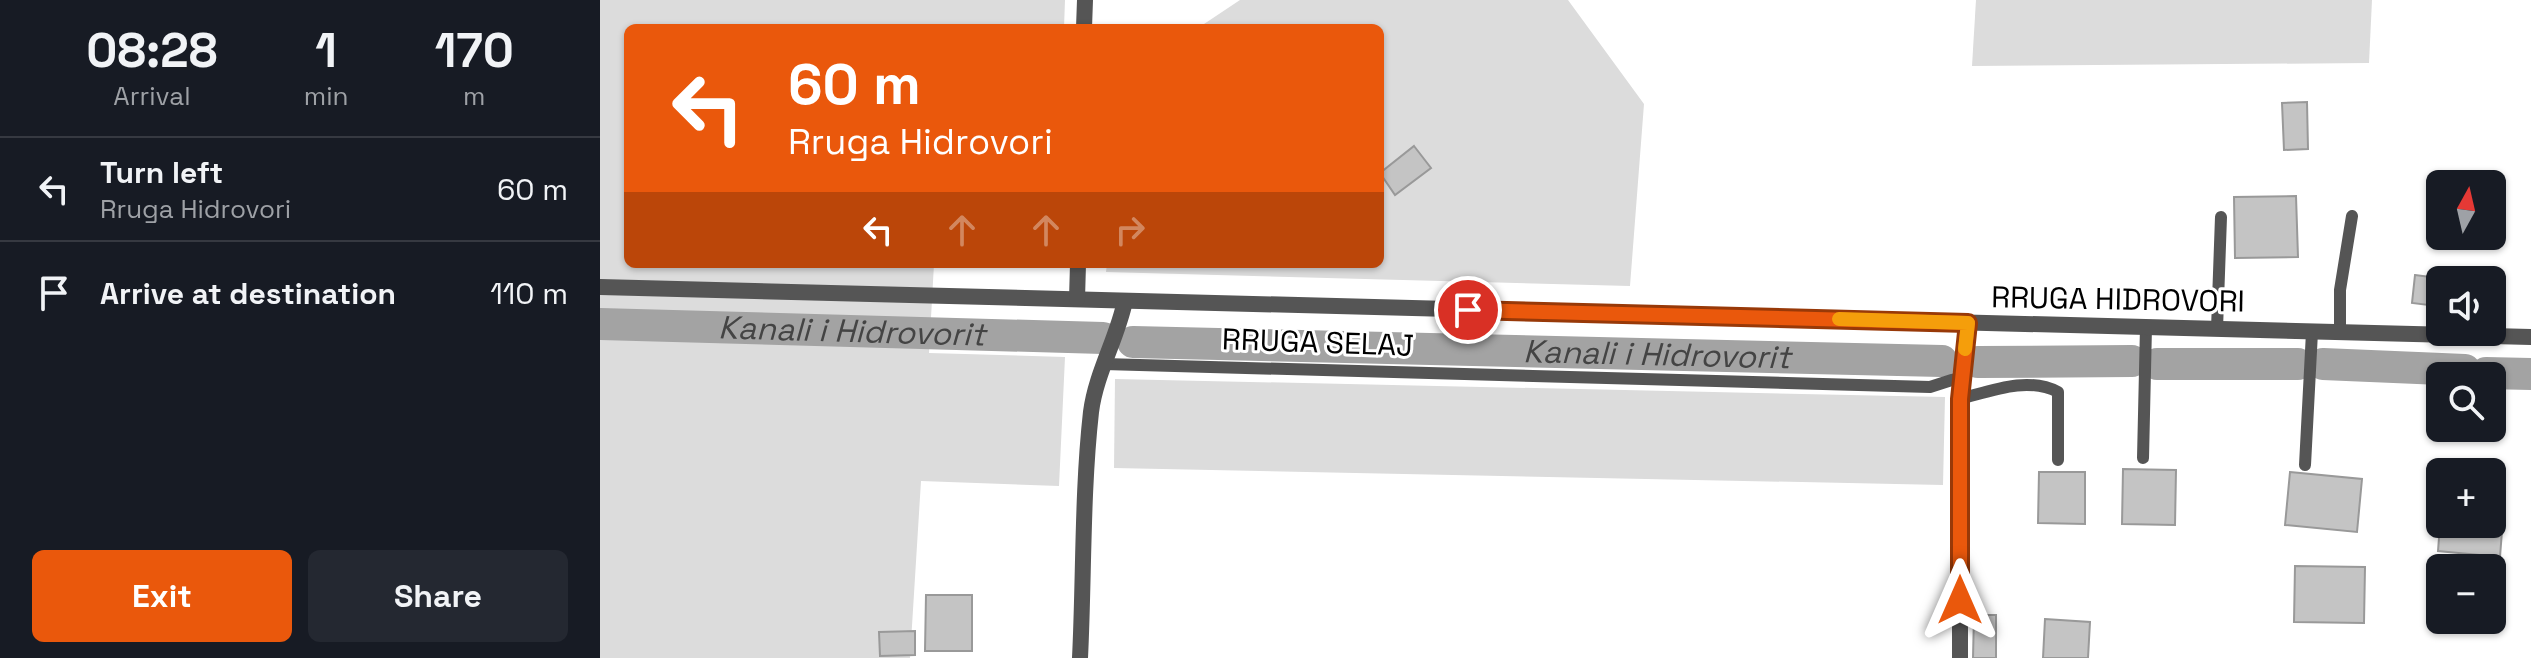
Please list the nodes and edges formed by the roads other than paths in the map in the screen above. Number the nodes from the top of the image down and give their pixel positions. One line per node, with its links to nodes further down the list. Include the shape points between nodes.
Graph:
1 (1085, 0): 2 (street)
2 (1084, 24)
3 (2352, 216): 13 (lane, via 2340,290)
4 (2221, 217): 11 (lane)
5 (1078, 268): 7 (street)
6 (600, 287): 7 (street, RRUGA HIDROVORI)
7 (1077, 299): 8 (street, RRUGA HIDROVORI)
8 (1125, 301): 9 (street, RRUGA HIDROVORI); 15 (street)
9 (1968, 323): 10 (street, RRUGA HIDROVORI); 16 (street)
10 (2146, 327): 11 (street, RRUGA HIDROVORI); 18 (lane)
11 (2217, 329): 12 (street, RRUGA HIDROVORI)
12 (2312, 332): 13 (street, RRUGA HIDROVORI); 20 (lane)
13 (2340, 332): 14 (street, RRUGA HIDROVORI)
14 (2531, 337)
15 (1104, 364): 16 (lane, RRUGA SELAJ, via 1930,387); 21 (street, via 1091,412)
16 (1961, 377): 17 (street)
17 (1960, 399): 19 (lane, via 2028,385 2058,392); 22 (street)
18 (2143, 458)
19 (2058, 460)
20 (2305, 465)
21 (1080, 658)
22 (1960, 658)

